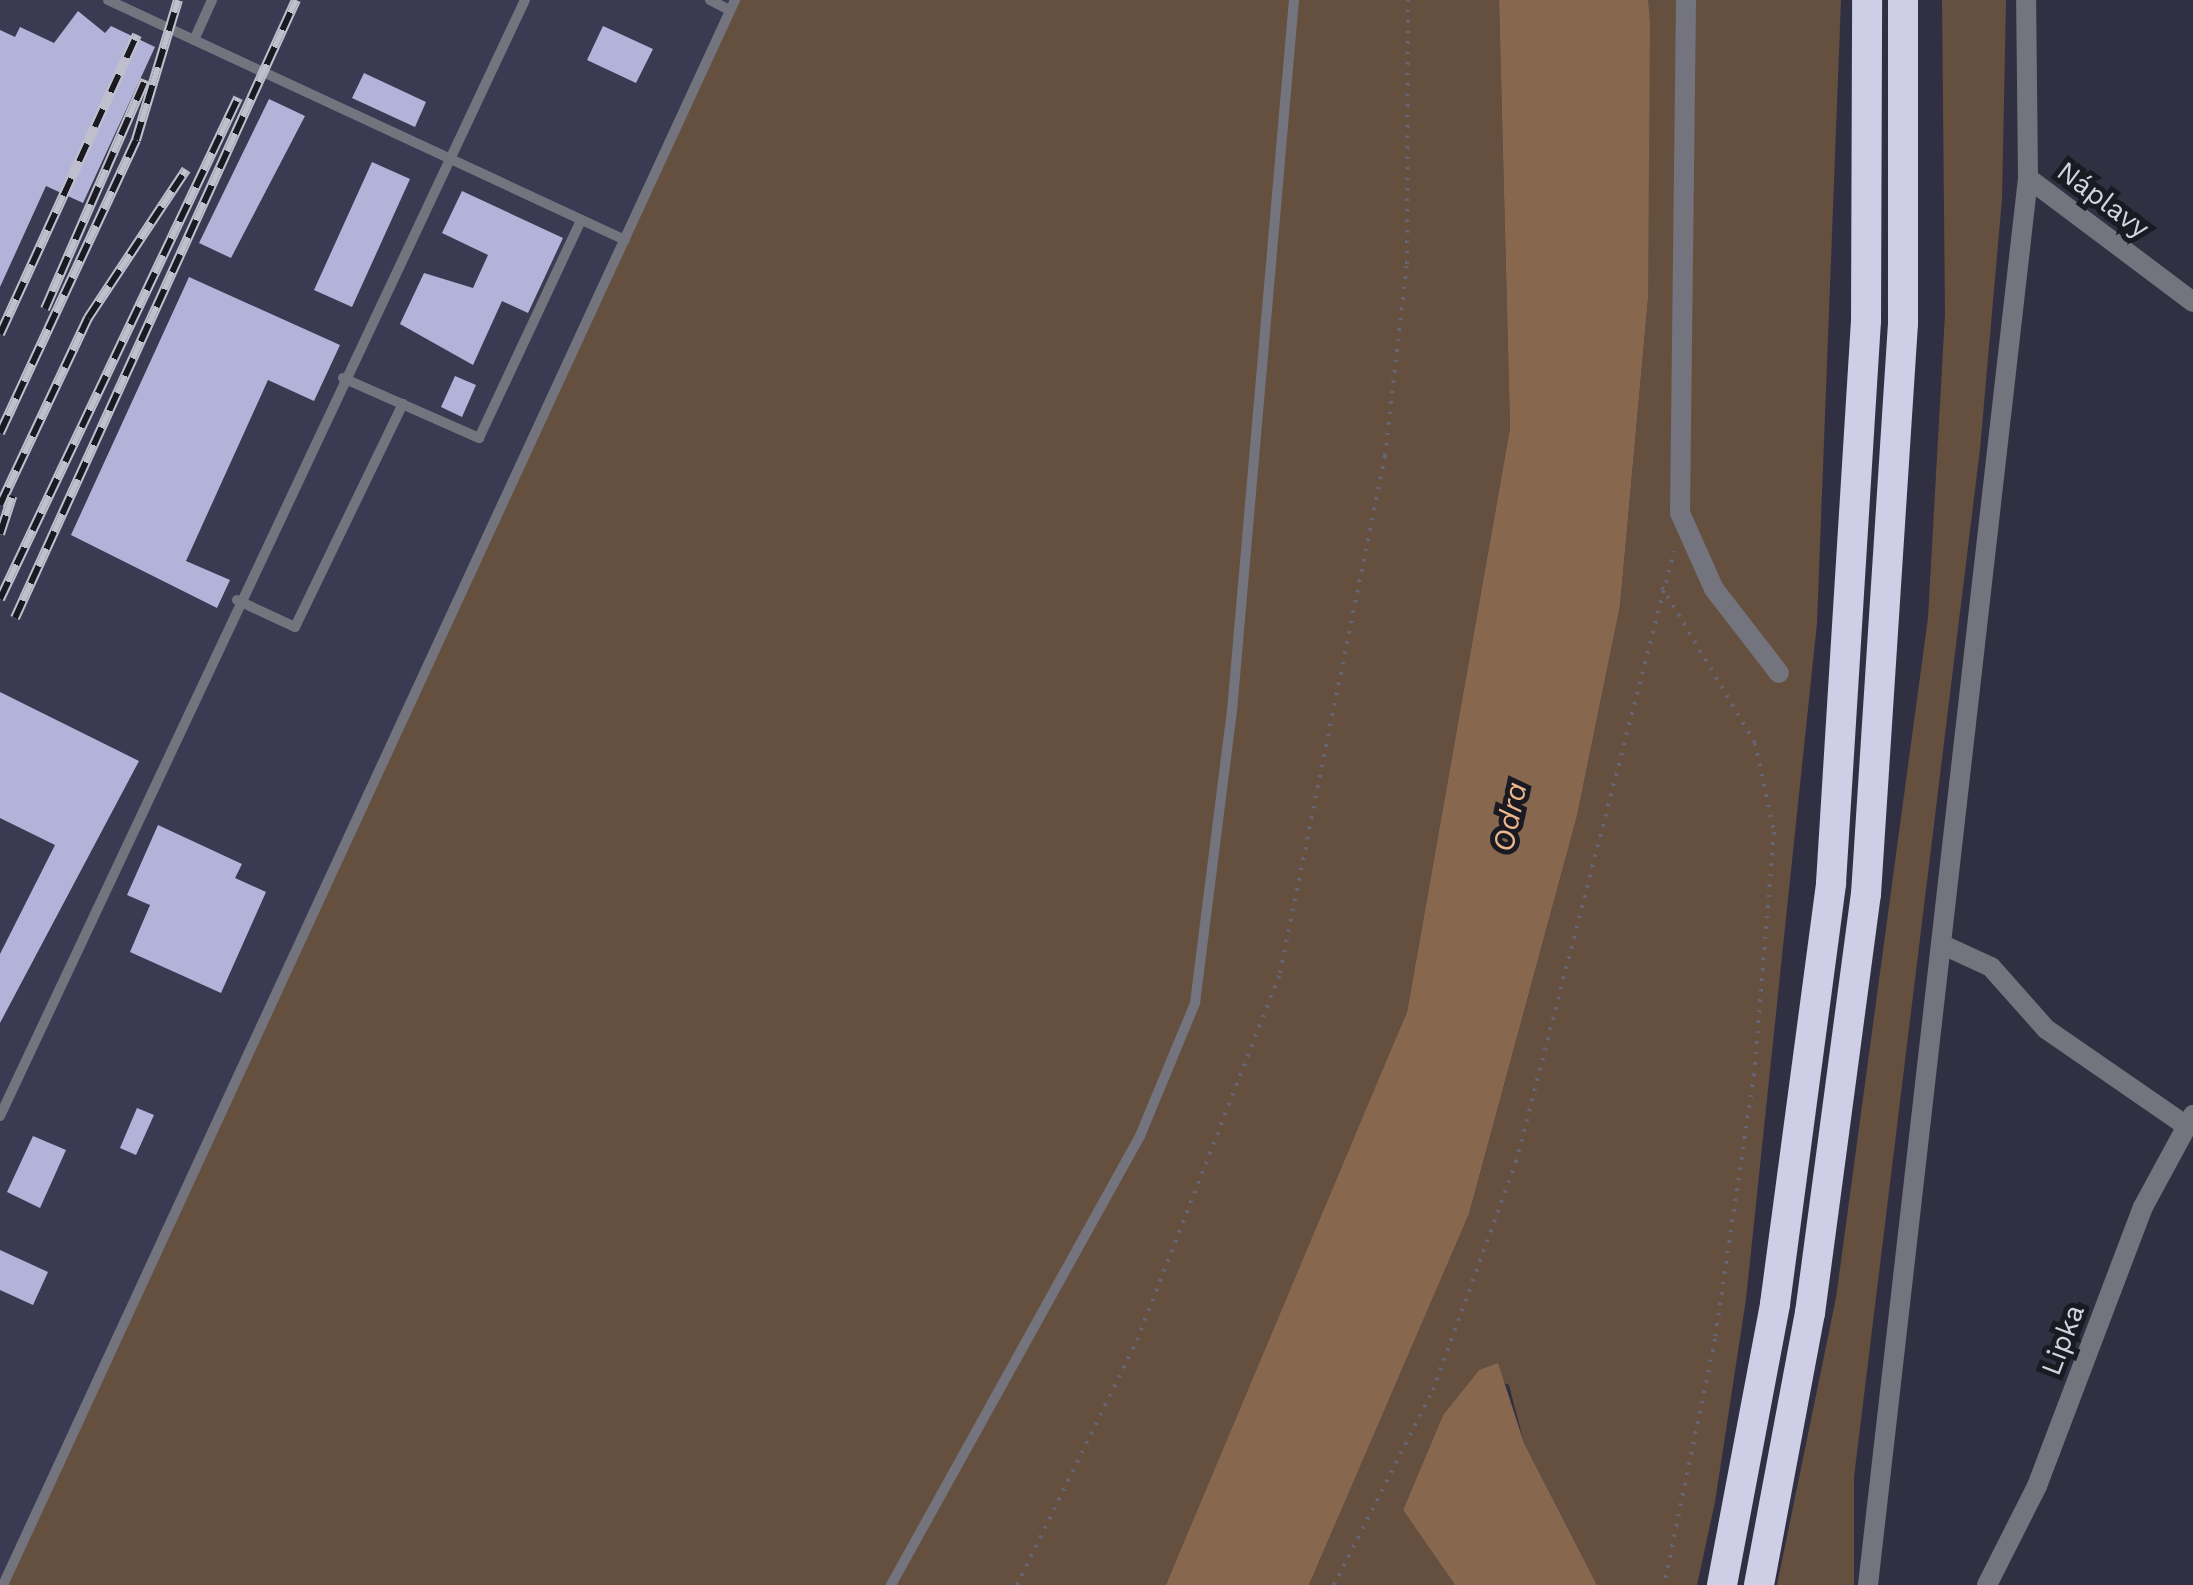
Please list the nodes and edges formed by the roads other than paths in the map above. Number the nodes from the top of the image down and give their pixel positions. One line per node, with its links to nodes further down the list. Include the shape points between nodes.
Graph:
1 (108, 0): 11 (lane)
2 (212, 0): 11 (lane)
3 (525, 0): 12 (lane)
4 (710, 0): 10 (lane)
5 (1294, 0): 25 (lane, via 1232,711 1195,1003 1131,1153)
6 (1686, 0): 20 (street, via 1682,528 1714,589)
7 (1867, 0): 26 (highway, via 1864,377 1831,883 1775,1304)
8 (1902, 0): 27 (highway, via 1903,322 1867,874 1810,1313)
9 (2026, 0): 13 (street)
10 (733, 5): 15 (lane)
11 (194, 40): 12 (lane)
12 (448, 158): 14 (lane); 17 (lane)
13 (2028, 178): 16 (street, Náplavy); 21 (street)
14 (580, 220): 15 (lane); 18 (lane, via 479,438)
15 (625, 240): 24 (lane)
16 (2193, 302)
17 (344, 378): 18 (lane); 19 (lane)
18 (402, 404): 19 (lane, via 296,626)
19 (237, 600): 22 (lane)
20 (1779, 673)
21 (1941, 944): 23 (street, via 1992,966 2046,1029); 28 (street)
22 (0, 1116)
23 (2189, 1120): 29 (street, Lipka)
24 (3, 1585)
25 (891, 1585)
26 (1722, 1585)
27 (1759, 1585)
28 (1868, 1585)
29 (1987, 1585)

